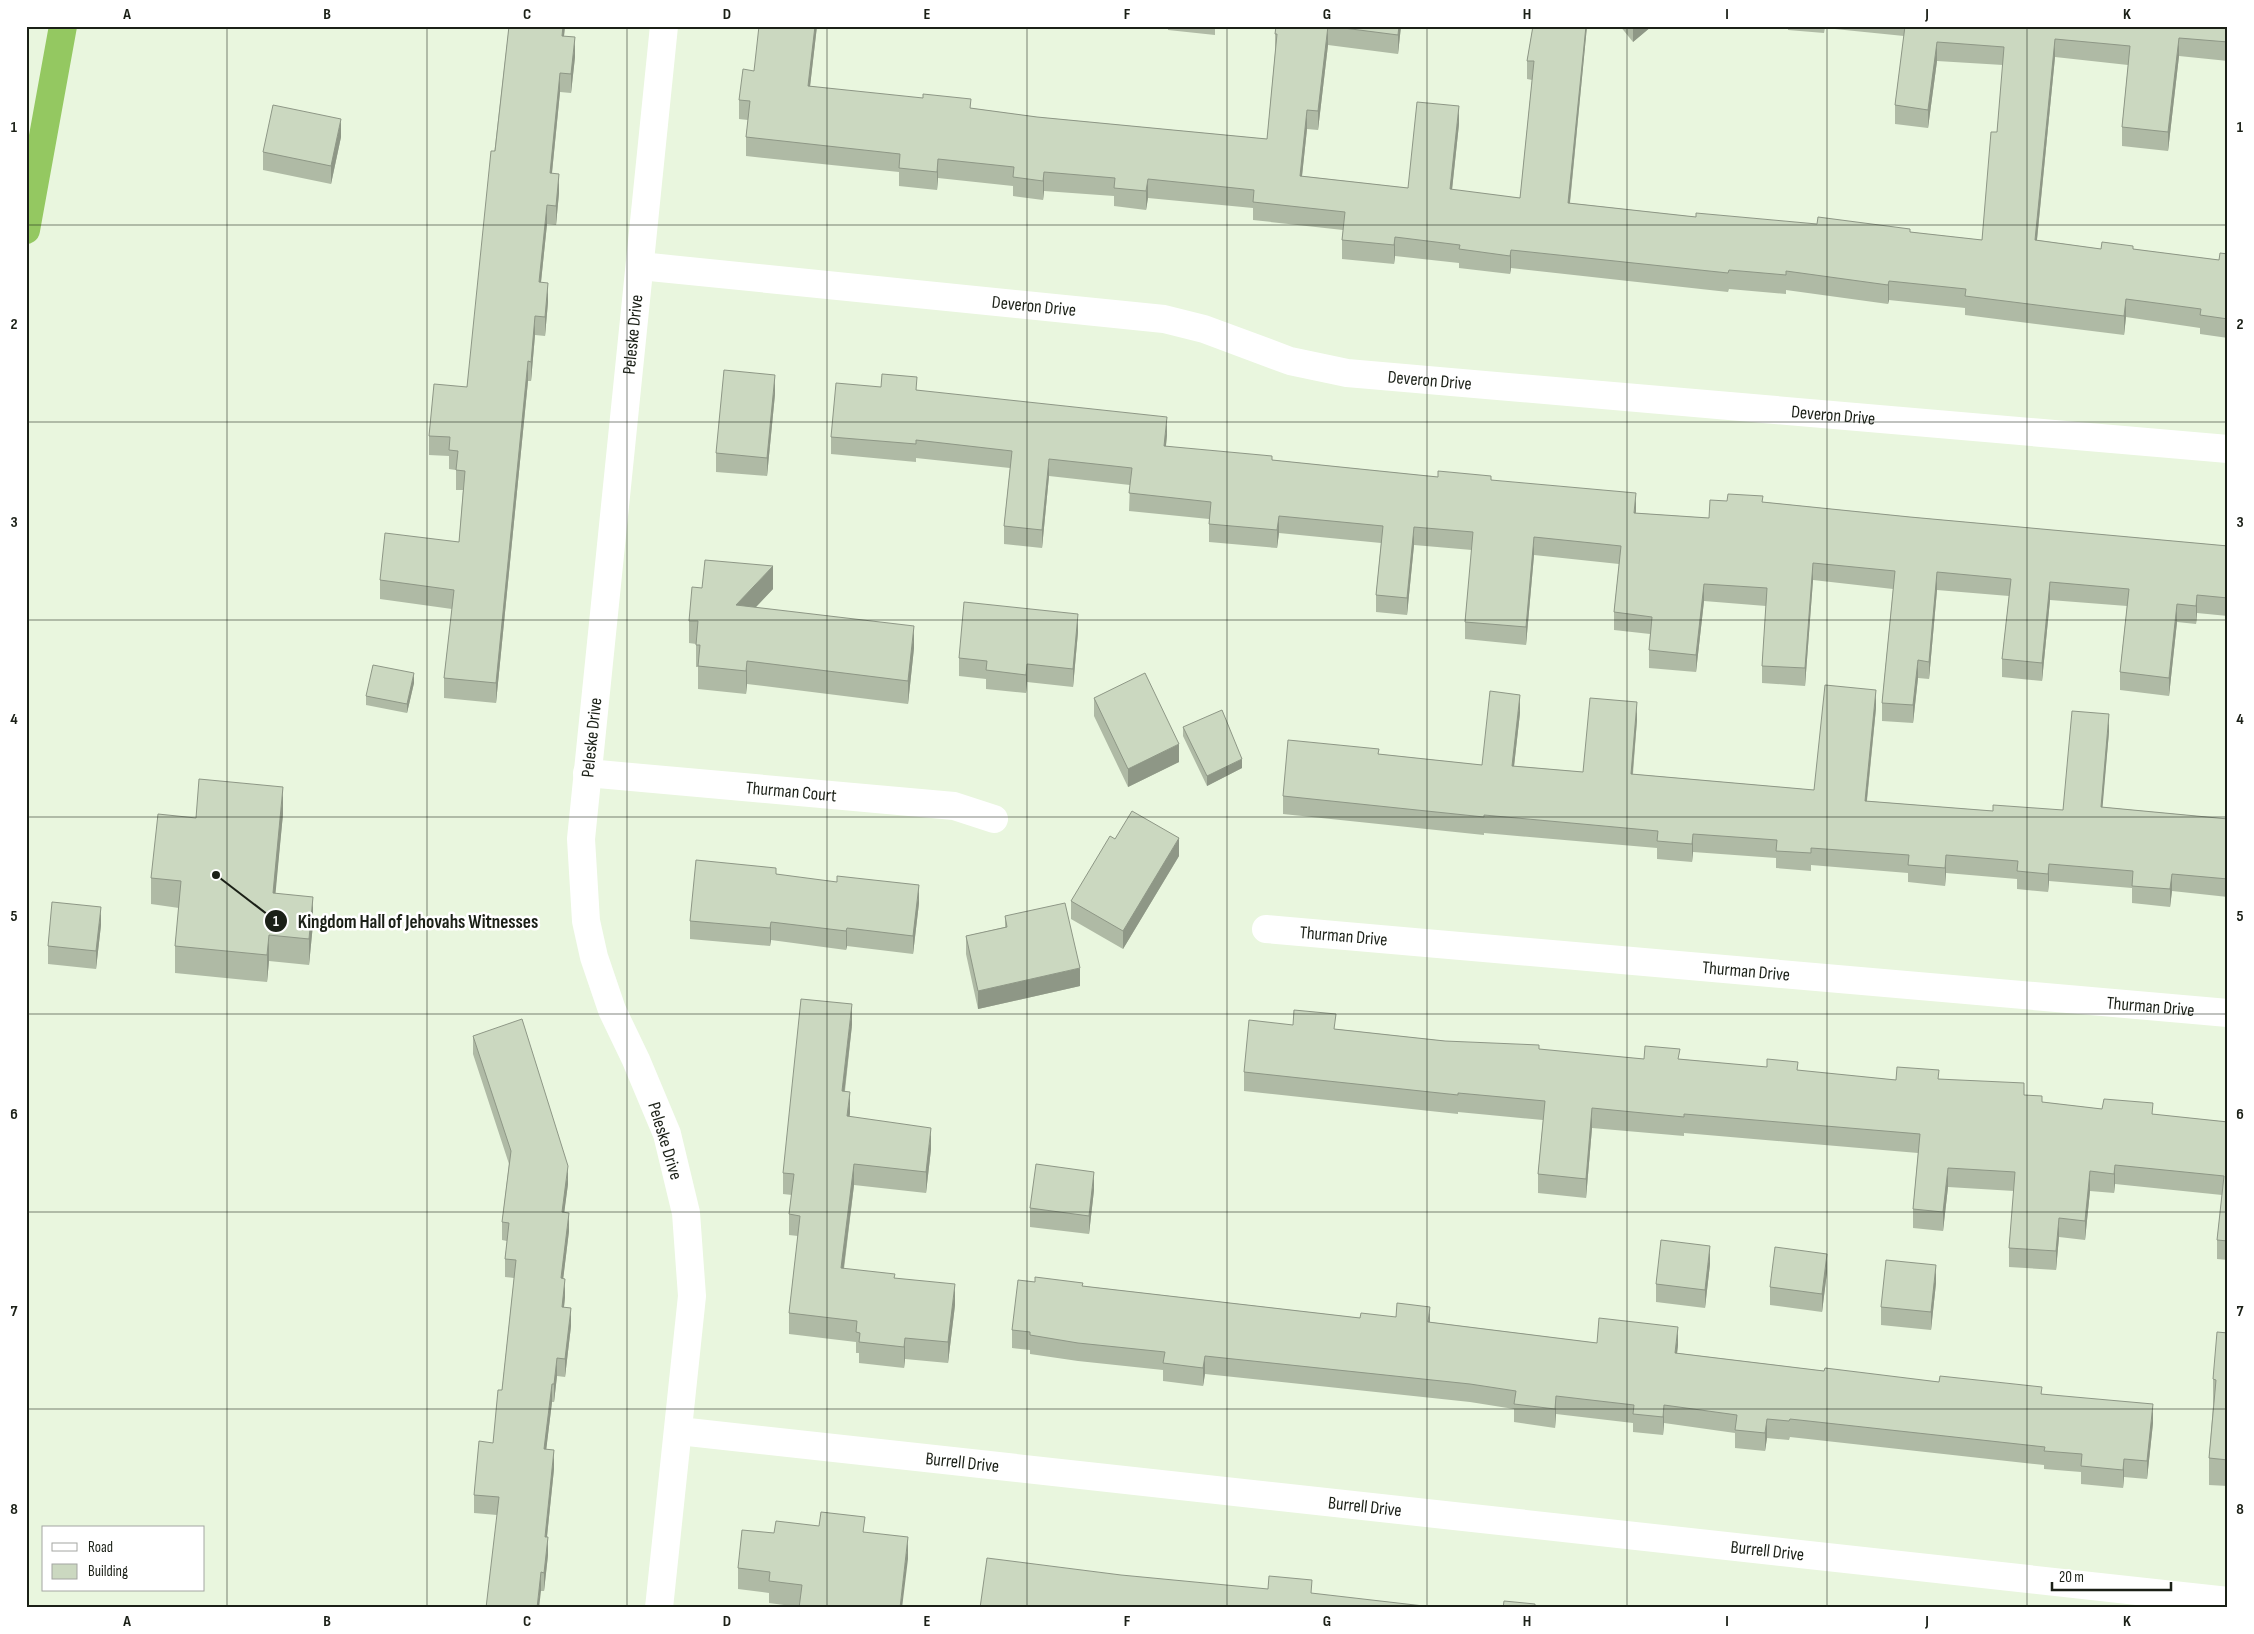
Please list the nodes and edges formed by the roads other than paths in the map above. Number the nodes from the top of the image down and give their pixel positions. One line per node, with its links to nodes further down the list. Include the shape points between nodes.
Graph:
1 (63, 26): 3 (highway)
2 (664, 26): 4 (street, Peleske Drive)
3 (26, 230)
4 (640, 266): 5 (street, Deveron Drive, via 1164,318 1204,328 1290,361 1347,372); 6 (street, Peleske Drive)
5 (2228, 449)
6 (588, 773): 7 (street, Thurman Court, via 954,806); 10 (street, Peleske Drive, via 581,838 586,921 594,957 612,1010 667,1134 686,1213 692,1296)
7 (994, 819)
8 (1266, 929): 9 (street, Thurman Drive)
9 (2228, 1013)
10 (679, 1431): 11 (street, Burrell Drive); 12 (street)
11 (2228, 1601)
12 (659, 1608)

